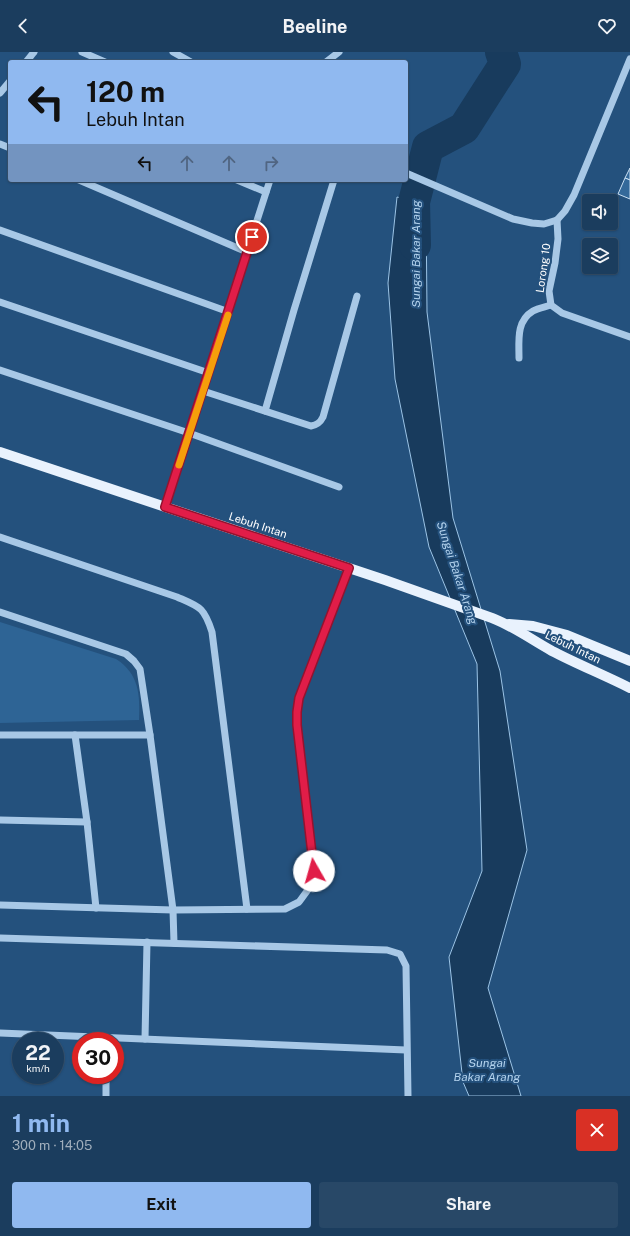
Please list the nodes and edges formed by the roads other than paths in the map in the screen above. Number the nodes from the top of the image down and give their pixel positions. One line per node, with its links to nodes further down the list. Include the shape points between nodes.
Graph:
1 (34, 52): 5 (street)
2 (82, 52): 6 (street)
3 (173, 52): 7 (street)
4 (339, 52): 8 (street)
5 (28, 60)
6 (100, 60)
7 (187, 60)
8 (329, 60)
9 (629, 62): 18 (street, via 574,195)
10 (8, 83): 11 (street)
11 (0, 93)
12 (408, 175): 18 (street, via 513,219 544,224)
13 (84, 182): 20 (street)
14 (241, 182): 17 (street)
15 (269, 182): 17 (street)
16 (333, 182): 30 (street)
17 (266, 192): 20 (street)
18 (558, 220): 23 (street, Lorong 10, via 556,263 549,291)
19 (0, 230): 24 (street)
20 (247, 252): 24 (street)
21 (357, 296): 30 (street, via 320,422 311,426)
22 (0, 302): 28 (street)
23 (551, 305): 25 (street, Lorong 10, via 562,313); 26 (street, via 534,310 522,322 519,331)
24 (229, 312): 28 (street)
25 (630, 338)
26 (519, 358)
27 (0, 370): 31 (street)
28 (209, 373): 29 (street)
29 (203, 391): 30 (street); 31 (street)
30 (265, 411)
31 (189, 433): 33 (street); 34 (street)
32 (0, 452): 34 (main road, Lebuh Intan)
33 (339, 487)
34 (165, 507): 36 (main road, Lebuh Intan)
35 (0, 537): 48 (street, via 177,597 200,607 207,617 212,632)
36 (349, 568): 38 (main road, Lebuh Intan); 48 (street, via 299,698 297,712 314,871 310,887 299,902 285,909)
37 (0, 612): 43 (street, via 126,654 140,669)
38 (507, 624): 39 (main road, Lebuh Intan, via 533,626 567,635); 40 (main road, Lebuh Intan, via 570,661)
39 (630, 661)
40 (630, 688)
41 (0, 735): 42 (street)
42 (75, 735): 43 (street); 45 (street)
43 (150, 735): 49 (street)
44 (0, 820): 45 (street)
45 (87, 822): 47 (street)
46 (0, 905): 47 (street)
47 (96, 908): 49 (street)
48 (247, 909): 49 (street)
49 (173, 910): 52 (street)
50 (0, 938): 51 (street)
51 (147, 942): 52 (street); 56 (street)
52 (174, 943): 57 (street, via 387,950 400,954 406,966)
53 (0, 1033): 54 (street)
54 (72, 1037)
55 (124, 1039): 56 (street)
56 (144, 1039): 57 (street)
57 (406, 1050): 60 (street)
58 (106, 1084): 59 (street)
59 (106, 1096)
60 (408, 1096)

